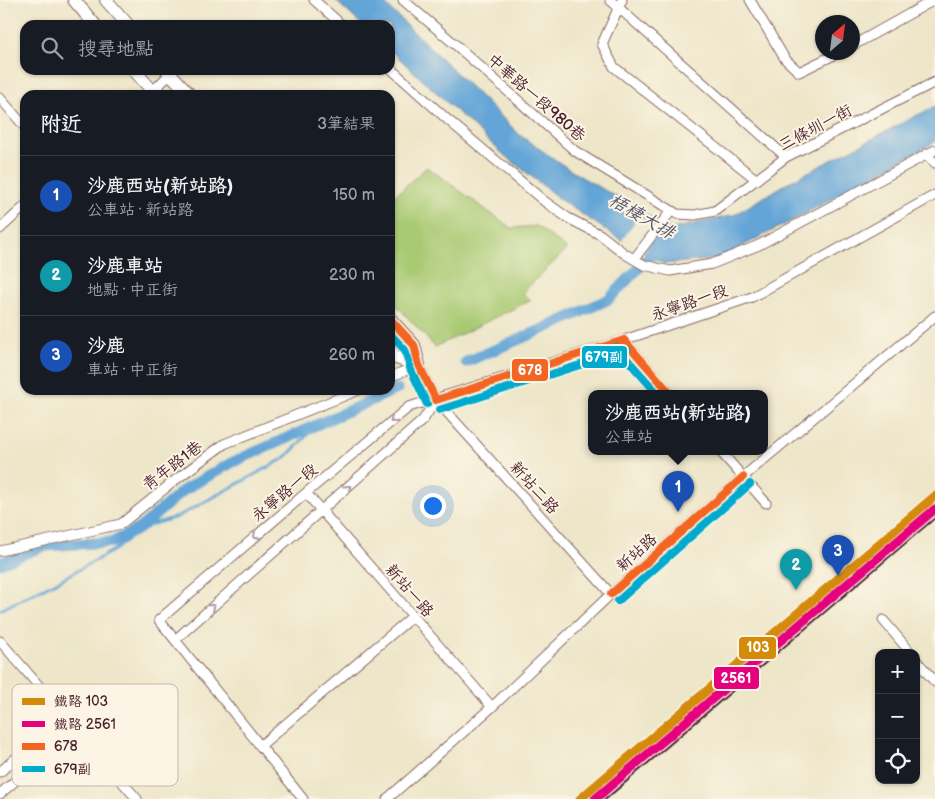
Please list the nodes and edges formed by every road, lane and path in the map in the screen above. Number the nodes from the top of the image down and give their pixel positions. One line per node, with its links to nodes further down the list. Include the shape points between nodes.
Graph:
1 (74, 0): 9 (street)
2 (106, 0): 10 (street)
3 (314, 0): 11 (street)
4 (403, 0): 29 (street, 中華路一段980巷, via 575,152)
5 (610, 0): 8 (street)
6 (750, 0): 13 (street, via 785,59 799,72)
7 (934, 0): 12 (street)
8 (620, 4): 25 (street); 27 (street, via 602,44 614,67)
9 (91, 20)
10 (124, 20)
11 (336, 20)
12 (860, 42)
13 (824, 60)
14 (395, 72): 33 (street, via 544,201)
15 (138, 75): 19 (street)
16 (167, 75): 20 (street)
17 (172, 75): 21 (street)
18 (935, 82): 25 (street, 三條圳一街)
19 (150, 90)
20 (156, 90)
21 (185, 90)
22 (0, 98): 23 (street)
23 (20, 121)
24 (931, 152): 26 (street); 33 (street, via 759,245 712,264 670,271)
25 (786, 157): 27 (street, 三條圳一街)
26 (935, 163)
27 (757, 180): 31 (street, 三條圳一街, via 715,211 694,215)
28 (935, 195): 36 (street, 永寧路一段, via 752,297)
29 (660, 205): 31 (street, 三條圳一街)
30 (20, 211): 32 (street)
31 (671, 211): 33 (street)
32 (0, 229)
33 (634, 259)
34 (935, 316): 44 (street, 新站路)
35 (395, 324): 38 (street, via 414,345)
36 (624, 340): 40 (street); 42 (street, 永寧路一段)
37 (395, 357): 38 (street)
38 (419, 366): 39 (street); 42 (street, 新站二路)
39 (395, 375)
40 (667, 390)
41 (346, 395): 48 (street, 青年路1巷, via 224,444 121,524)
42 (436, 400): 45 (street, 永寧路一段, one-way to 45, via 409,407); 47 (street, one-way to 42, via 423,420); 49 (street, 新站二路)
43 (724, 455): 44 (street)
44 (743, 477): 46 (street); 49 (street, 新站路)
45 (306, 493): 47 (street, 新站一路); 52 (street, 永寧路一段, one-way to 52, via 159,620)
46 (766, 503)
47 (323, 510): 50 (street, 新站一路); 52 (street, one-way to 47)
48 (0, 551)
49 (611, 594): 58 (street, 新站路)
50 (412, 616): 58 (street, 新站一路); 59 (street)
51 (883, 620): 54 (street)
52 (176, 639): 59 (street)
53 (0, 641): 57 (street)
54 (907, 649)
55 (920, 665): 56 (street)
56 (935, 682)
57 (38, 684)
58 (492, 707): 67 (street, 新站路)
59 (260, 746): 66 (street)
60 (12, 761): 61 (street)
61 (0, 772)
62 (12, 784): 64 (street)
63 (126, 786): 65 (street)
64 (0, 794)
65 (137, 799)
66 (303, 799)
67 (387, 799)

